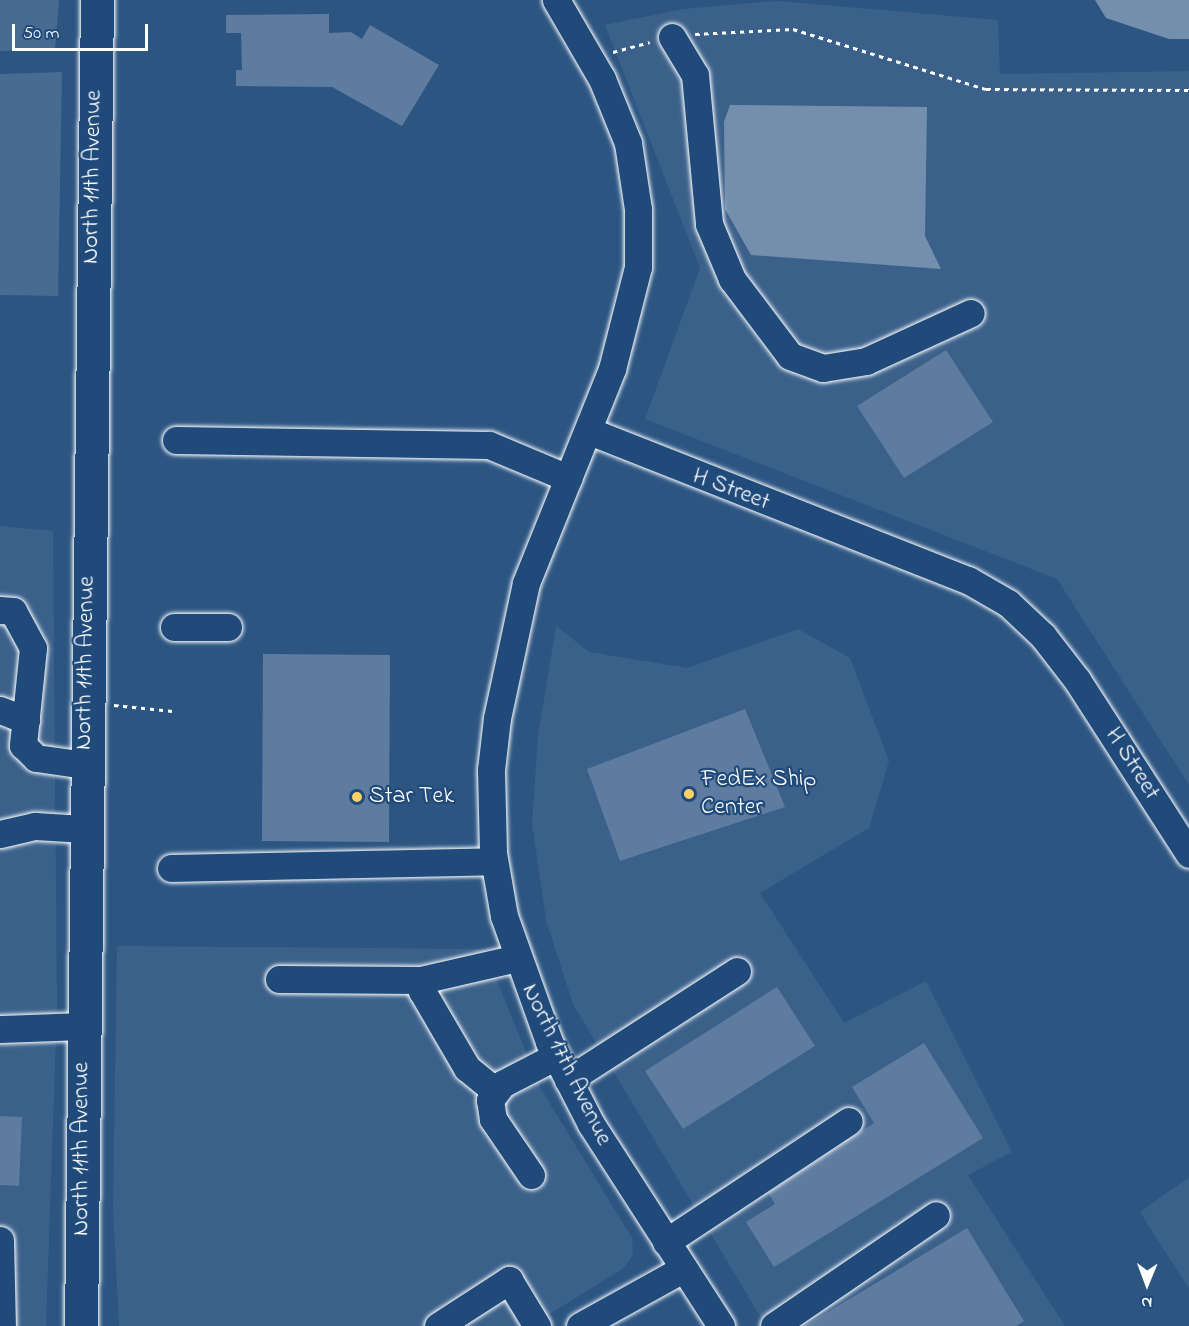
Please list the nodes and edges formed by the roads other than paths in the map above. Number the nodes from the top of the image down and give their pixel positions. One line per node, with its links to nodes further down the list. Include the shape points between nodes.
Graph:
1 (97, 0): 13 (main road, North 11th Avenue)
2 (556, 0): 5 (street, via 591,58 628,142 638,209 638,267 612,369)
3 (672, 37): 4 (street, via 695,75 709,224 732,279 790,356 823,368 866,361)
4 (971, 313)
5 (589, 431): 7 (street, North 17th Avenue); 16 (street, H Street, via 968,580 1008,603 1044,636 1077,680)
6 (176, 440): 7 (street, via 489,445)
7 (568, 478): 17 (street, North 17th Avenue, via 526,583 497,718 491,770)
8 (0, 610): 12 (street, via 13,611 33,648)
9 (174, 627): 10 (street)
10 (228, 627)
11 (0, 710): 12 (street)
12 (26, 720): 13 (street, via 23,745 36,758)
13 (85, 765): 14 (main road, North 11th Avenue)
14 (84, 829): 15 (street, via 35,826); 23 (main road, North 11th Avenue)
15 (0, 834)
16 (1189, 854)
17 (494, 861): 18 (street); 19 (street, North 17th Avenue)
18 (171, 868)
19 (517, 958): 22 (street); 25 (street, North 17th Avenue)
20 (737, 971): 25 (street)
21 (279, 979): 22 (street)
22 (421, 981): 26 (street, via 422,991 467,1068)
23 (83, 1026): 24 (street); 34 (main road, North 11th Avenue)
24 (0, 1029)
25 (562, 1068): 26 (street); 31 (street, North 17th Avenue)
26 (495, 1091): 28 (street, via 493,1119)
27 (849, 1121): 31 (street)
28 (531, 1175)
29 (936, 1215): 39 (street)
30 (0, 1240): 33 (street)
31 (666, 1242): 32 (street, North 17th Avenue)
32 (683, 1269): 37 (street); 38 (street, North 17th Avenue)
33 (2, 1326)
34 (81, 1326)
35 (438, 1326): 36 (street, via 509,1280)
36 (537, 1326)
37 (579, 1326)
38 (721, 1326)
39 (774, 1326)

